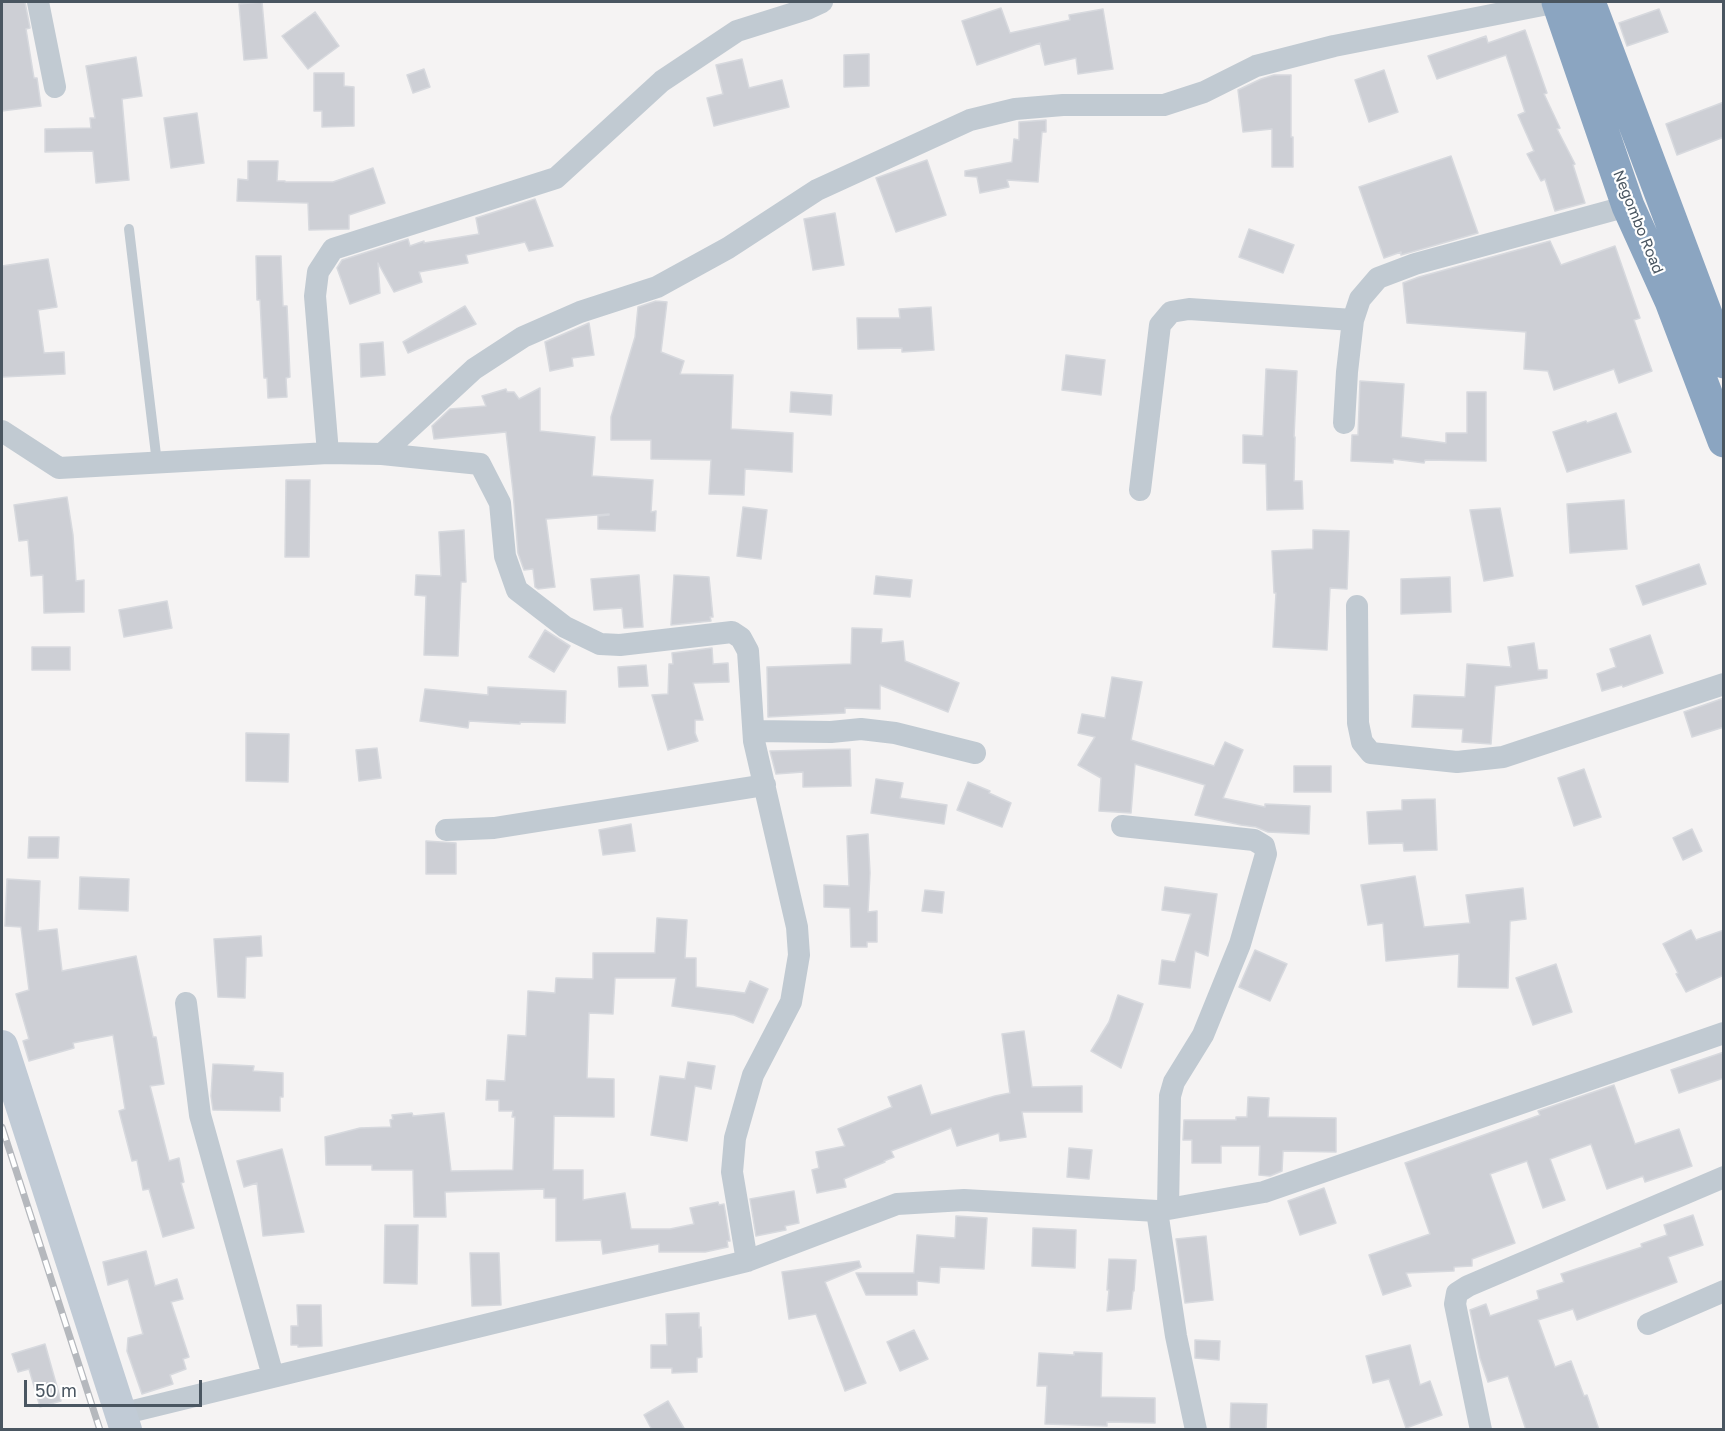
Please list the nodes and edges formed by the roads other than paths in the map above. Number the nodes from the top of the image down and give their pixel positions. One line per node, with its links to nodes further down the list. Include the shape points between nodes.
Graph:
1 (38, 2): 5 (street)
2 (822, 2): 13 (street, via 738,31 671,75 556,178 333,249 318,272 315,296)
3 (1558, 2): 6 (highway, Negombo Road); 14 (street, via 1334,46 1256,66 1204,92 1164,105 1063,105 1015,109 970,120 817,190 728,248 657,286 580,312 523,337 474,369)
4 (1589, 2): 9 (highway, Negombo Road)
5 (55, 87)
6 (1628, 206): 8 (street, via 1415,264 1378,278 1360,299); 12 (highway, Negombo Road, via 1671,301)
7 (129, 229): 15 (lane)
8 (1353, 320): 10 (street); 16 (street, via 1189,309 1171,312 1160,325)
9 (1724, 362)
10 (1344, 423)
11 (2, 431): 15 (street, via 60,468)
12 (1724, 441)
13 (328, 453): 14 (street); 15 (street)
14 (382, 454): 19 (street, via 480,464 500,503 505,556 517,590 565,627 610,645 732,632 741,638 748,651)
15 (157, 463)
16 (1140, 490)
17 (1357, 606): 18 (street, via 1358,723 1362,742 1371,753 1458,762 1503,757)
18 (1724, 684)
19 (754, 731): 20 (street, via 861,729 895,733); 21 (street)
20 (975, 753)
21 (765, 785): 23 (street, via 494,828); 29 (street, via 797,927 799,956 791,1002 753,1075 735,1138 732,1172)
22 (1122, 826): 28 (street, via 1254,840 1264,846 1266,855 1240,944 1203,1035 1174,1082)
23 (446, 830)
24 (186, 1003): 32 (street, via 200,1115)
25 (1724, 1034): 28 (street, via 1264,1192)
26 (2, 1046): 33 (street)
27 (1724, 1177): 35 (street, via 1457,1293 1455,1304)
28 (1163, 1210): 29 (street, via 964,1200 897,1204); 34 (street, via 1176,1336)
29 (747, 1261): 32 (street)
30 (1724, 1291): 31 (street)
31 (1648, 1324)
32 (273, 1376): 33 (street)
33 (124, 1422)
34 (1196, 1430)
35 (1481, 1430)

